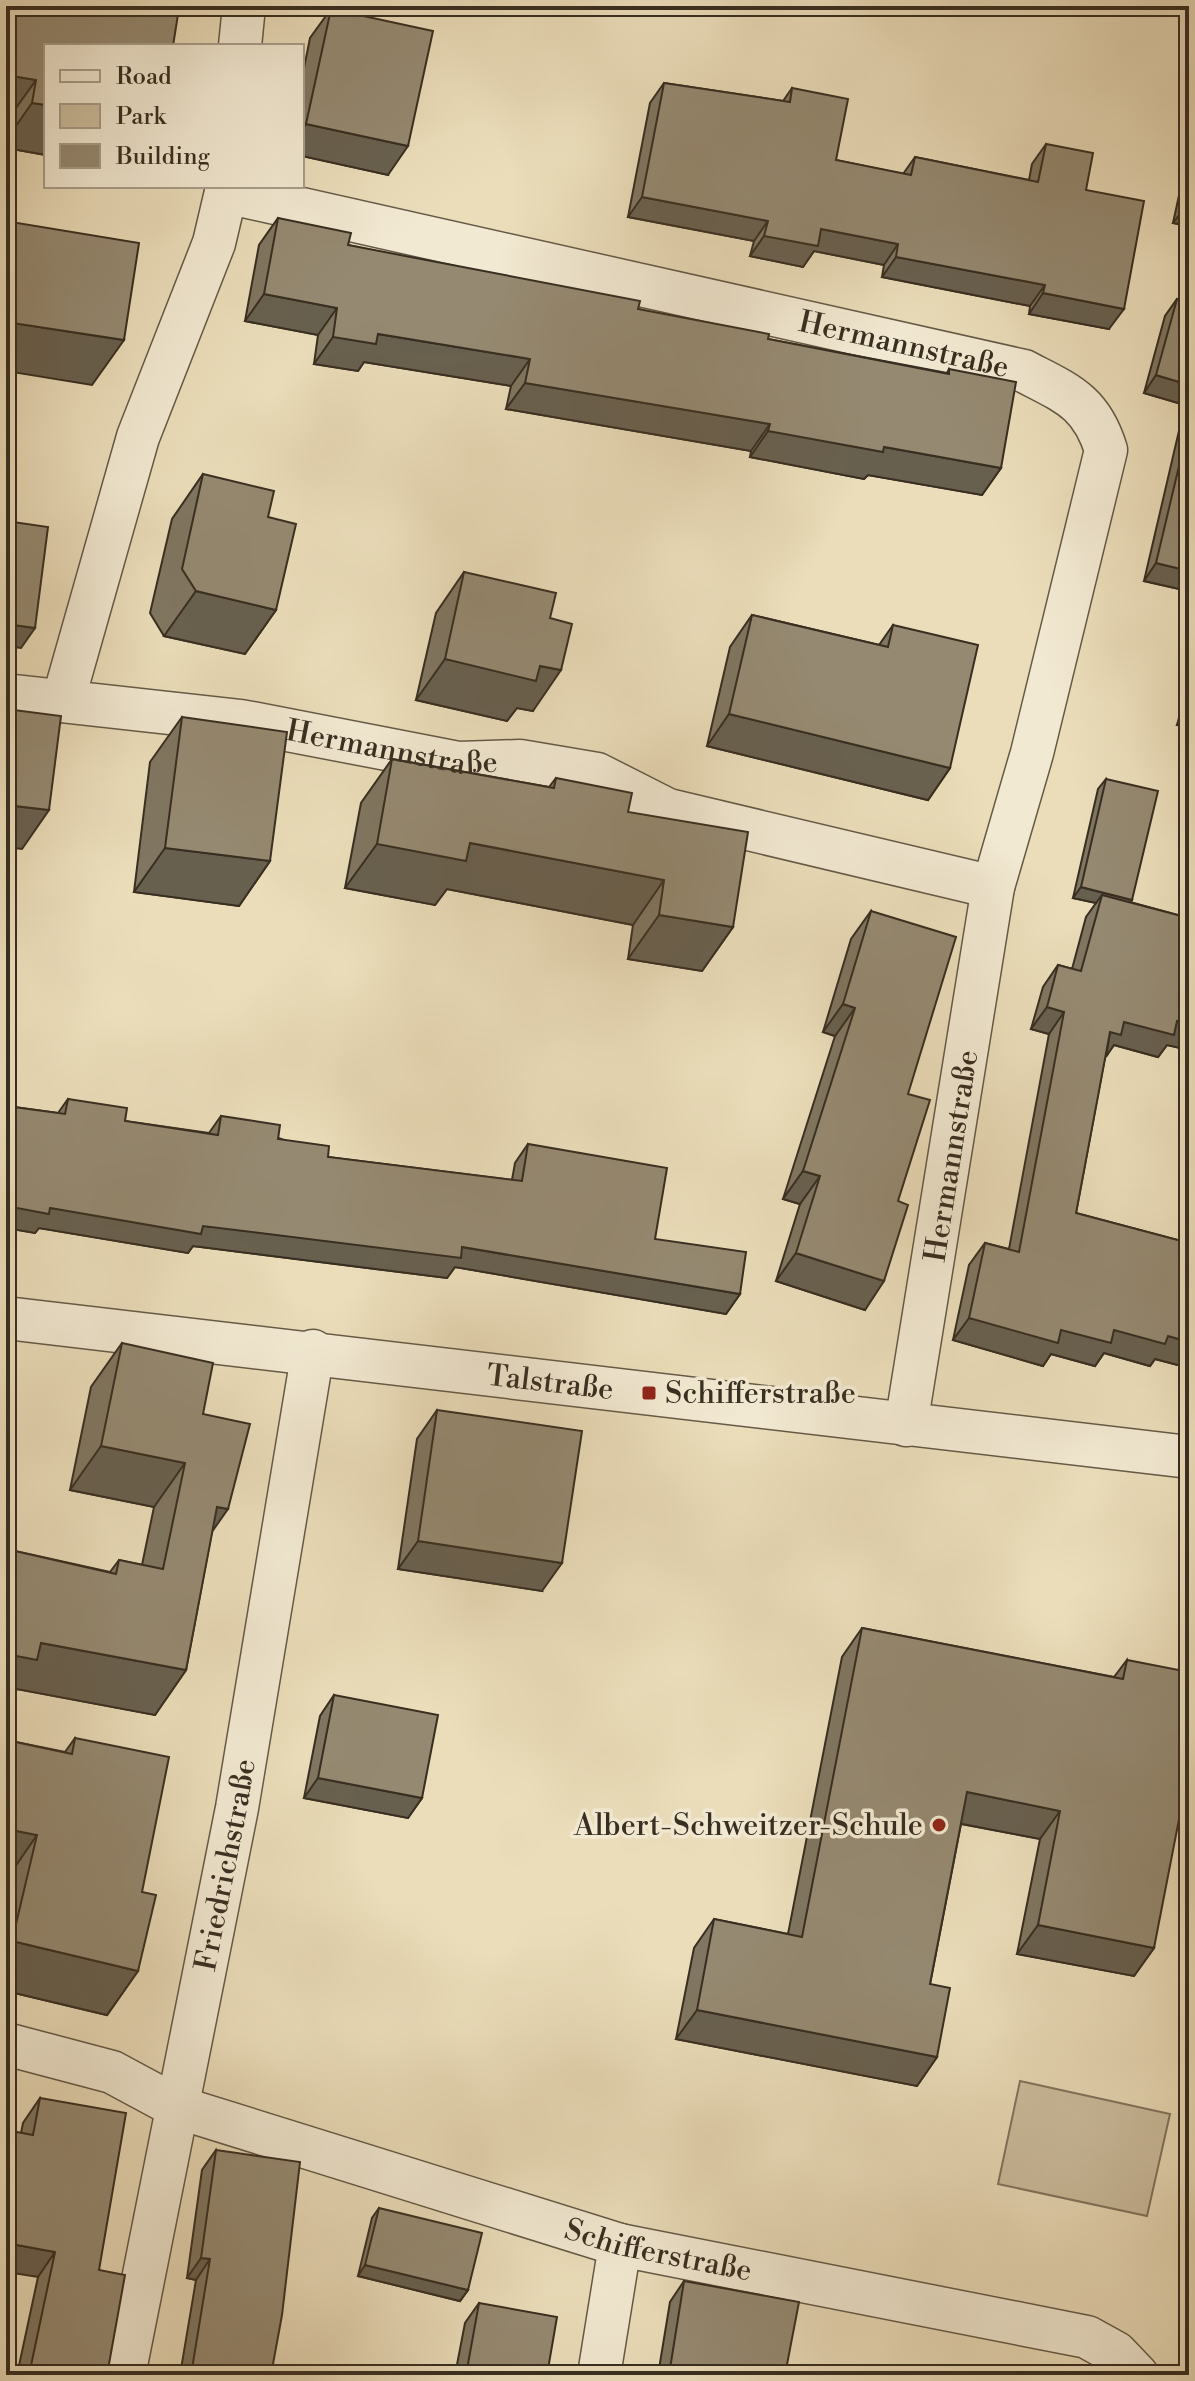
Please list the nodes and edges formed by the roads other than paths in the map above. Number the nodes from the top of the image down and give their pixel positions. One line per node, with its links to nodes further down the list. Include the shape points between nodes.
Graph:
1 (244, 6): 2 (street)
2 (240, 44)
3 (227, 189): 5 (street, Hermannstraße, via 214,243 138,437); 6 (street, Hermannstraße, via 1024,371 1071,396 1098,423 1106,450 1032,753)
4 (6, 695): 5 (street, Hermannstraße)
5 (63, 701): 6 (street, Hermannstraße, via 241,721 459,763 520,761 597,774 668,810)
6 (993, 887): 9 (street, Hermannstraße)
7 (6, 1318): 8 (street, Talstraße)
8 (313, 1351): 9 (street, Talstraße); 12 (street, Friedrichstraße, via 237,1808)
9 (906, 1425): 10 (street, Talstraße)
10 (1189, 1457)
11 (6, 2044): 12 (street, Schifferstraße, via 112,2072)
12 (177, 2107): 13 (street, Schifferstraße); 14 (street, Friedrichstraße)
13 (620, 2245): 15 (street); 16 (street, Schifferstraße, via 1087,2337 1116,2353)
14 (124, 2375)
15 (599, 2375)
16 (1137, 2375)

